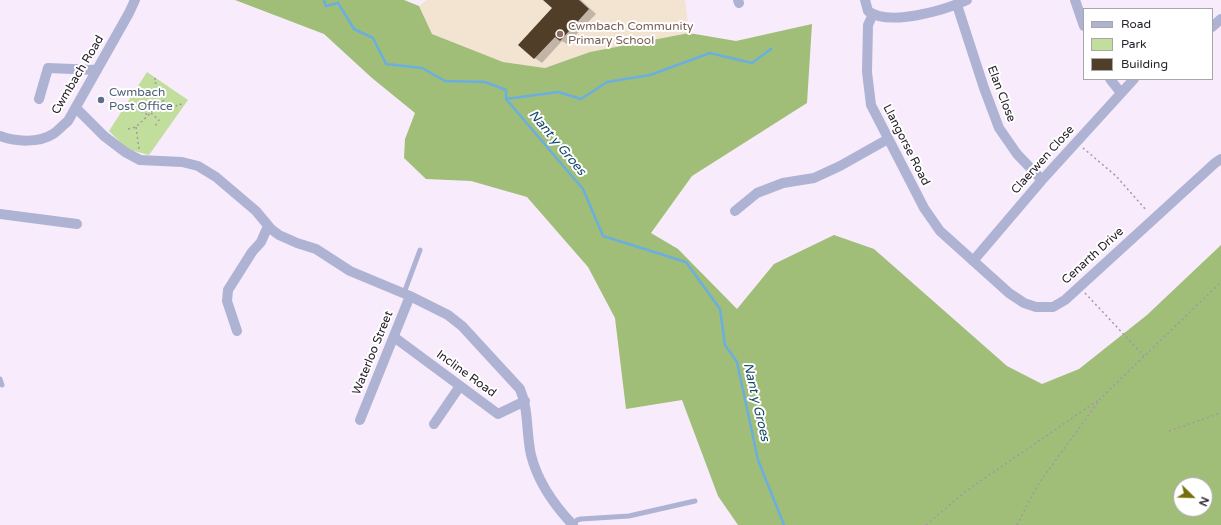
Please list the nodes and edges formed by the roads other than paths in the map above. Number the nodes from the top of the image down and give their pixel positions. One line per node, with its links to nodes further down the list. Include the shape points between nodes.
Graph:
1 (135, 0): 10 (street, Cwmbach Road)
2 (865, 0): 6 (street, via 868,11)
3 (967, 0): 5 (street)
4 (1075, 0): 8 (street)
5 (956, 5): 6 (street, via 917,15 888,18); 19 (street, Elan Close, via 1000,128 1017,154)
6 (873, 14): 17 (street, Llangorse Road, via 868,25 867,72 871,105)
7 (1221, 19): 9 (street)
8 (1083, 23)
9 (1213, 26)
10 (97, 70): 14 (street, via 48,68); 15 (street, Cwmbach Road)
11 (1111, 80): 13 (street)
12 (1133, 80): 13 (street, Claerwen Close)
13 (1121, 93): 19 (street, Claerwen Close)
14 (39, 99)
15 (76, 108): 16 (street, Cwmbach Road, via 68,121 53,134 41,139 20,140); 23 (street, via 104,136 140,160 182,162 198,166 216,177 256,211)
16 (0, 136)
17 (888, 139): 20 (street, via 814,178 783,183 757,193); 25 (street, Llangorse Road, via 924,208 940,230)
18 (1221, 159): 25 (street, Cenarth Drive, via 1065,300 1053,307 1036,307 1024,303)
19 (1042, 180): 25 (street, Claerwen Close)
20 (735, 211)
21 (0, 214): 22 (street)
22 (77, 224)
23 (268, 226): 26 (street, via 280,235 316,249 350,271); 27 (street, via 261,242 228,290 227,301)
24 (420, 250): 26 (lane)
25 (972, 260)
26 (407, 294): 28 (street, Waterloo Street); 32 (street, via 448,315 462,326 520,389)
27 (237, 331)
28 (394, 337): 31 (street, Incline Road); 33 (street, Waterloo Street)
29 (0, 379): 30 (lane)
30 (2, 385)
31 (460, 386): 32 (street, Incline Road, via 498,414); 34 (street)
32 (525, 401): 36 (street, via 531,455 538,475 547,493)
33 (360, 420)
34 (434, 424)
35 (695, 501): 36 (lane, via 629,516 581,518)
36 (574, 525)

